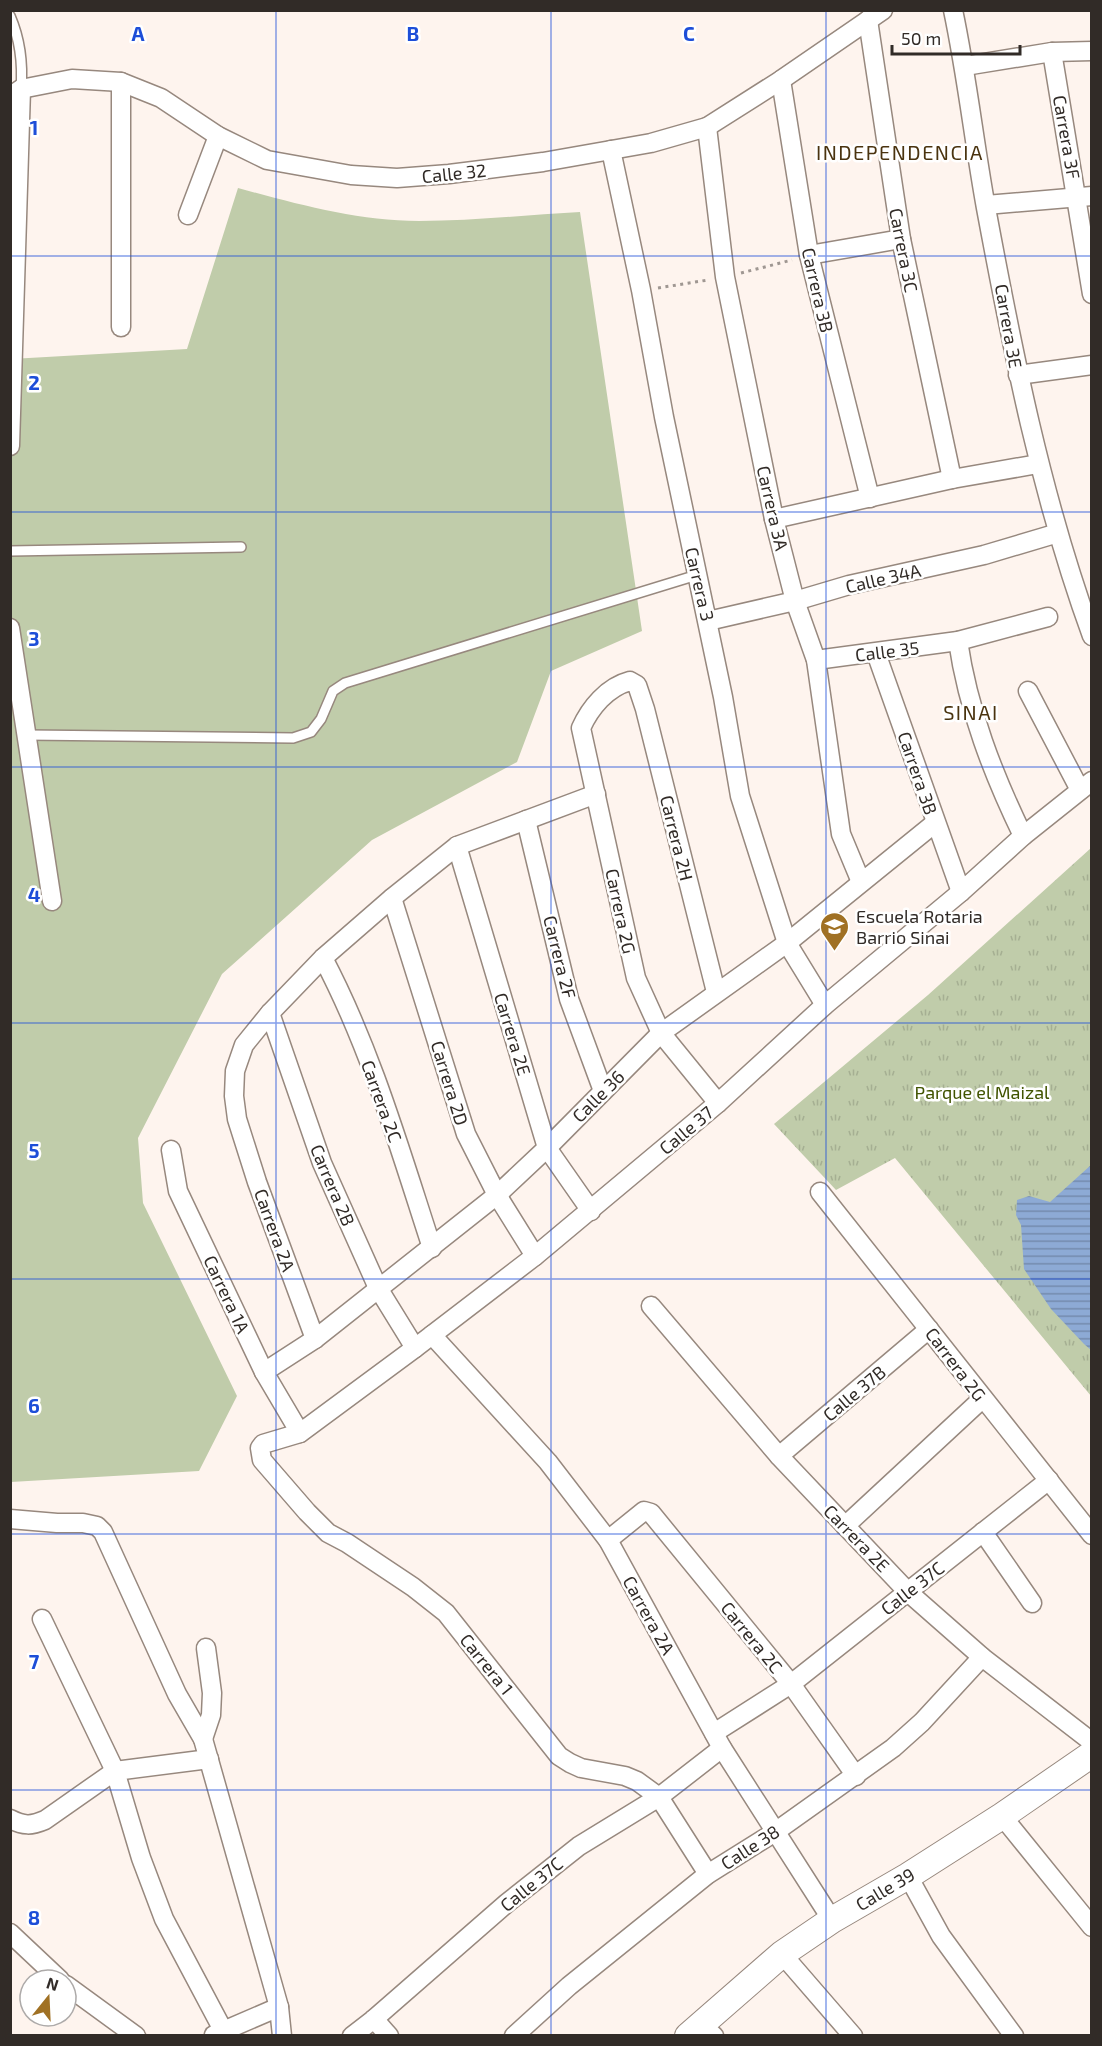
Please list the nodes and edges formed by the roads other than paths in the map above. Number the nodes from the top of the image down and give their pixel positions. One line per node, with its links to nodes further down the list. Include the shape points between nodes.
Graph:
1 (953, 10): 6 (street, Carrera 3E)
2 (876, 15): 7 (street, Calle 32); 16 (street, Carrera 3C)
3 (10, 16): 9 (lane, via 23,74)
4 (1052, 51): 5 (street); 6 (street); 13 (street, Carrera 3F)
5 (1092, 51)
6 (965, 66): 14 (street, Carrera 3E)
7 (781, 80): 10 (street, Calle 32); 17 (street, Carrera 3B)
8 (121, 82): 9 (street, Calle 32, via 72,79); 11 (street, Calle 32, via 161,98); 19 (street)
9 (16, 92): 22 (street)
10 (707, 127): 12 (street, Calle 32, via 651,144); 26 (street, Carrera 3A, via 726,277)
11 (218, 136): 12 (street, Calle 32, via 267,160 351,175 397,178 543,162); 15 (street)
12 (611, 150): 30 (street, Carrera 3)
13 (1084, 197): 14 (street); 18 (street, Carrera 3F)
14 (986, 206): 21 (street, Carrera 3E)
15 (188, 215)
16 (901, 238): 17 (street); 24 (street, Carrera 3C)
17 (808, 255): 25 (street, Carrera 3B)
18 (1092, 294)
19 (121, 327)
20 (1092, 365): 21 (street)
21 (1018, 375): 23 (street, Carrera 3E)
22 (10, 446)
23 (1038, 464): 24 (street); 27 (street, Carrera 3E)
24 (952, 479): 25 (street)
25 (870, 498): 26 (street)
26 (774, 519): 31 (street, Carrera 3A)
27 (1058, 533): 31 (street, Calle 34A); 35 (street, Carrera 3E)
28 (241, 547): 29 (lane)
29 (10, 551)
30 (697, 575): 33 (street, Carrera 3); 41 (lane, via 345,682 333,691 311,732 293,738)
31 (795, 601): 33 (street, Calle 34A); 38 (street, Carrera 3A)
32 (1048, 617): 36 (street, Calle 35)
33 (708, 621): 52 (street, Carrera 3, via 740,796)
34 (10, 628): 41 (street)
35 (1092, 636)
36 (958, 641): 37 (street, Calle 35); 46 (street, via 977,727)
37 (876, 653): 38 (street, Calle 35); 45 (street, Carrera 3B)
38 (816, 660): 48 (street, Carrera 3A, via 841,834)
39 (637, 685): 43 (street, Carrera 2G, via 623,683 598,701 581,728); 54 (street, Carrera 2H)
40 (1028, 691): 42 (street)
41 (26, 735): 51 (street)
42 (1086, 786): 46 (street, Calle 37)
43 (596, 794): 44 (street, Carrera 2A); 57 (street, Carrera 2G, via 636,978)
44 (526, 820): 47 (street, Carrera 2A); 58 (street, Carrera 2F, via 569,999)
45 (935, 823): 48 (street, Calle 36); 49 (street, Carrera 3B)
46 (1023, 836): 49 (street, Calle 37)
47 (457, 846): 50 (street, Carrera 2A); 60 (street, Carrera 2E)
48 (861, 882): 52 (street, Calle 36)
49 (961, 892): 55 (street, Calle 37)
50 (392, 898): 53 (street, Carrera 2A); 63 (street, Carrera 2D, via 466,1134)
51 (52, 901)
52 (787, 943): 54 (street, Calle 36); 55 (street, Carrera 3)
53 (323, 958): 56 (street, Carrera 2A); 65 (street, Carrera 2C, via 362,1045)
54 (716, 992): 57 (street, Calle 36)
55 (825, 1005): 59 (street, Calle 37)
56 (270, 1013): 67 (street, Carrera 2B, via 322,1163); 71 (street, Carrera 2A, via 243,1045 235,1071 237,1119)
57 (661, 1033): 58 (street, Calle 36); 59 (street, Carrera 2G)
58 (603, 1091): 60 (street, Calle 36)
59 (718, 1103): 64 (street, Calle 37)
60 (547, 1148): 63 (street, Calle 36); 64 (street, Carrera 2E)
61 (171, 1149): 73 (street, Carrera 1A, via 178,1191)
62 (820, 1192): 69 (street, Carrera 2G)
63 (497, 1195): 65 (street, Calle 36); 66 (street, Carrera 2D)
64 (591, 1210): 66 (street, Calle 37)
65 (432, 1248): 67 (street, Calle 36)
66 (535, 1256): 70 (street, Calle 37)
67 (378, 1288): 71 (street, Calle 36); 72 (street, Carrera 2B)
68 (651, 1306): 77 (street, Carrera 2E)
69 (929, 1329): 74 (street, Carrera 2G); 77 (street, Calle 37B)
70 (432, 1335): 72 (street, Calle 37); 83 (street, Carrera 2A, via 548,1462)
71 (315, 1339): 73 (street, Calle 36)
72 (415, 1348): 75 (street, Calle 37)
73 (264, 1372): 75 (street, Carrera 1A)
74 (982, 1399): 78 (street, Carrera 2G); 80 (street)
75 (300, 1432): 76 (street, Calle 37)
76 (260, 1448): 97 (street, Carrera 1, via 262,1460 328,1533 446,1613 559,1756 581,1768 625,1776)
77 (779, 1456): 80 (street, Carrera 2E)
78 (1049, 1480): 81 (street, Calle 37C); 82 (street, Carrera 2G)
79 (10, 1519): 90 (street, via 83,1523 97,1526 103,1532 177,1694)
80 (845, 1526): 84 (street, Carrera 2E)
81 (983, 1532): 84 (street, Calle 37C); 85 (street)
82 (1092, 1535)
83 (608, 1540): 89 (street, Carrera 2C, via 639,1514 651,1513); 91 (street, Carrera 2A)
84 (908, 1592): 88 (street, Carrera 2E); 89 (street, Calle 37C)
85 (1032, 1603)
86 (42, 1619): 95 (street)
87 (206, 1648): 90 (street, via 212,1693 211,1715)
88 (982, 1657): 92 (street, Carrera 2E); 96 (street, Calle 38, via 922,1722)
89 (791, 1684): 91 (street, Calle 37C); 96 (street, Carrera 2C)
90 (202, 1739): 94 (street)
91 (718, 1740): 97 (street, Calle 37C); 100 (street, Carrera 2A)
92 (1092, 1742)
93 (1092, 1754): 98 (street, Calle 39)
94 (209, 1759): 95 (street); 109 (street)
95 (116, 1771): 99 (street, via 45,1820 23,1825); 112 (street, via 141,1858 164,1919)
96 (856, 1776): 100 (street, Calle 38)
97 (658, 1797): 101 (street, Carrera 1); 110 (street, Calle 37C, via 570,1853)
98 (1002, 1816): 102 (street, Calle 39); 104 (street)
99 (10, 1819)
100 (775, 1832): 101 (street, Calle 38); 103 (street, Carrera 2A)
101 (708, 1874): 117 (street, Calle 38, via 569,1986)
102 (908, 1876): 103 (street, Calle 39); 119 (street, via 941,1936)
103 (832, 1920): 106 (street, Calle 39)
104 (1092, 1927)
105 (10, 1933): 107 (street)
106 (782, 1954): 111 (street, Calle 39); 118 (street)
107 (47, 1968)
108 (78, 1994): 113 (street)
109 (279, 2007): 112 (street); 114 (street)
110 (374, 2019): 115 (street, Calle 37C); 116 (street)
111 (700, 2031)
112 (218, 2034)
113 (136, 2036)
114 (282, 2036)
115 (352, 2036)
116 (389, 2036)
117 (514, 2036)
118 (854, 2036)
119 (1014, 2036)

